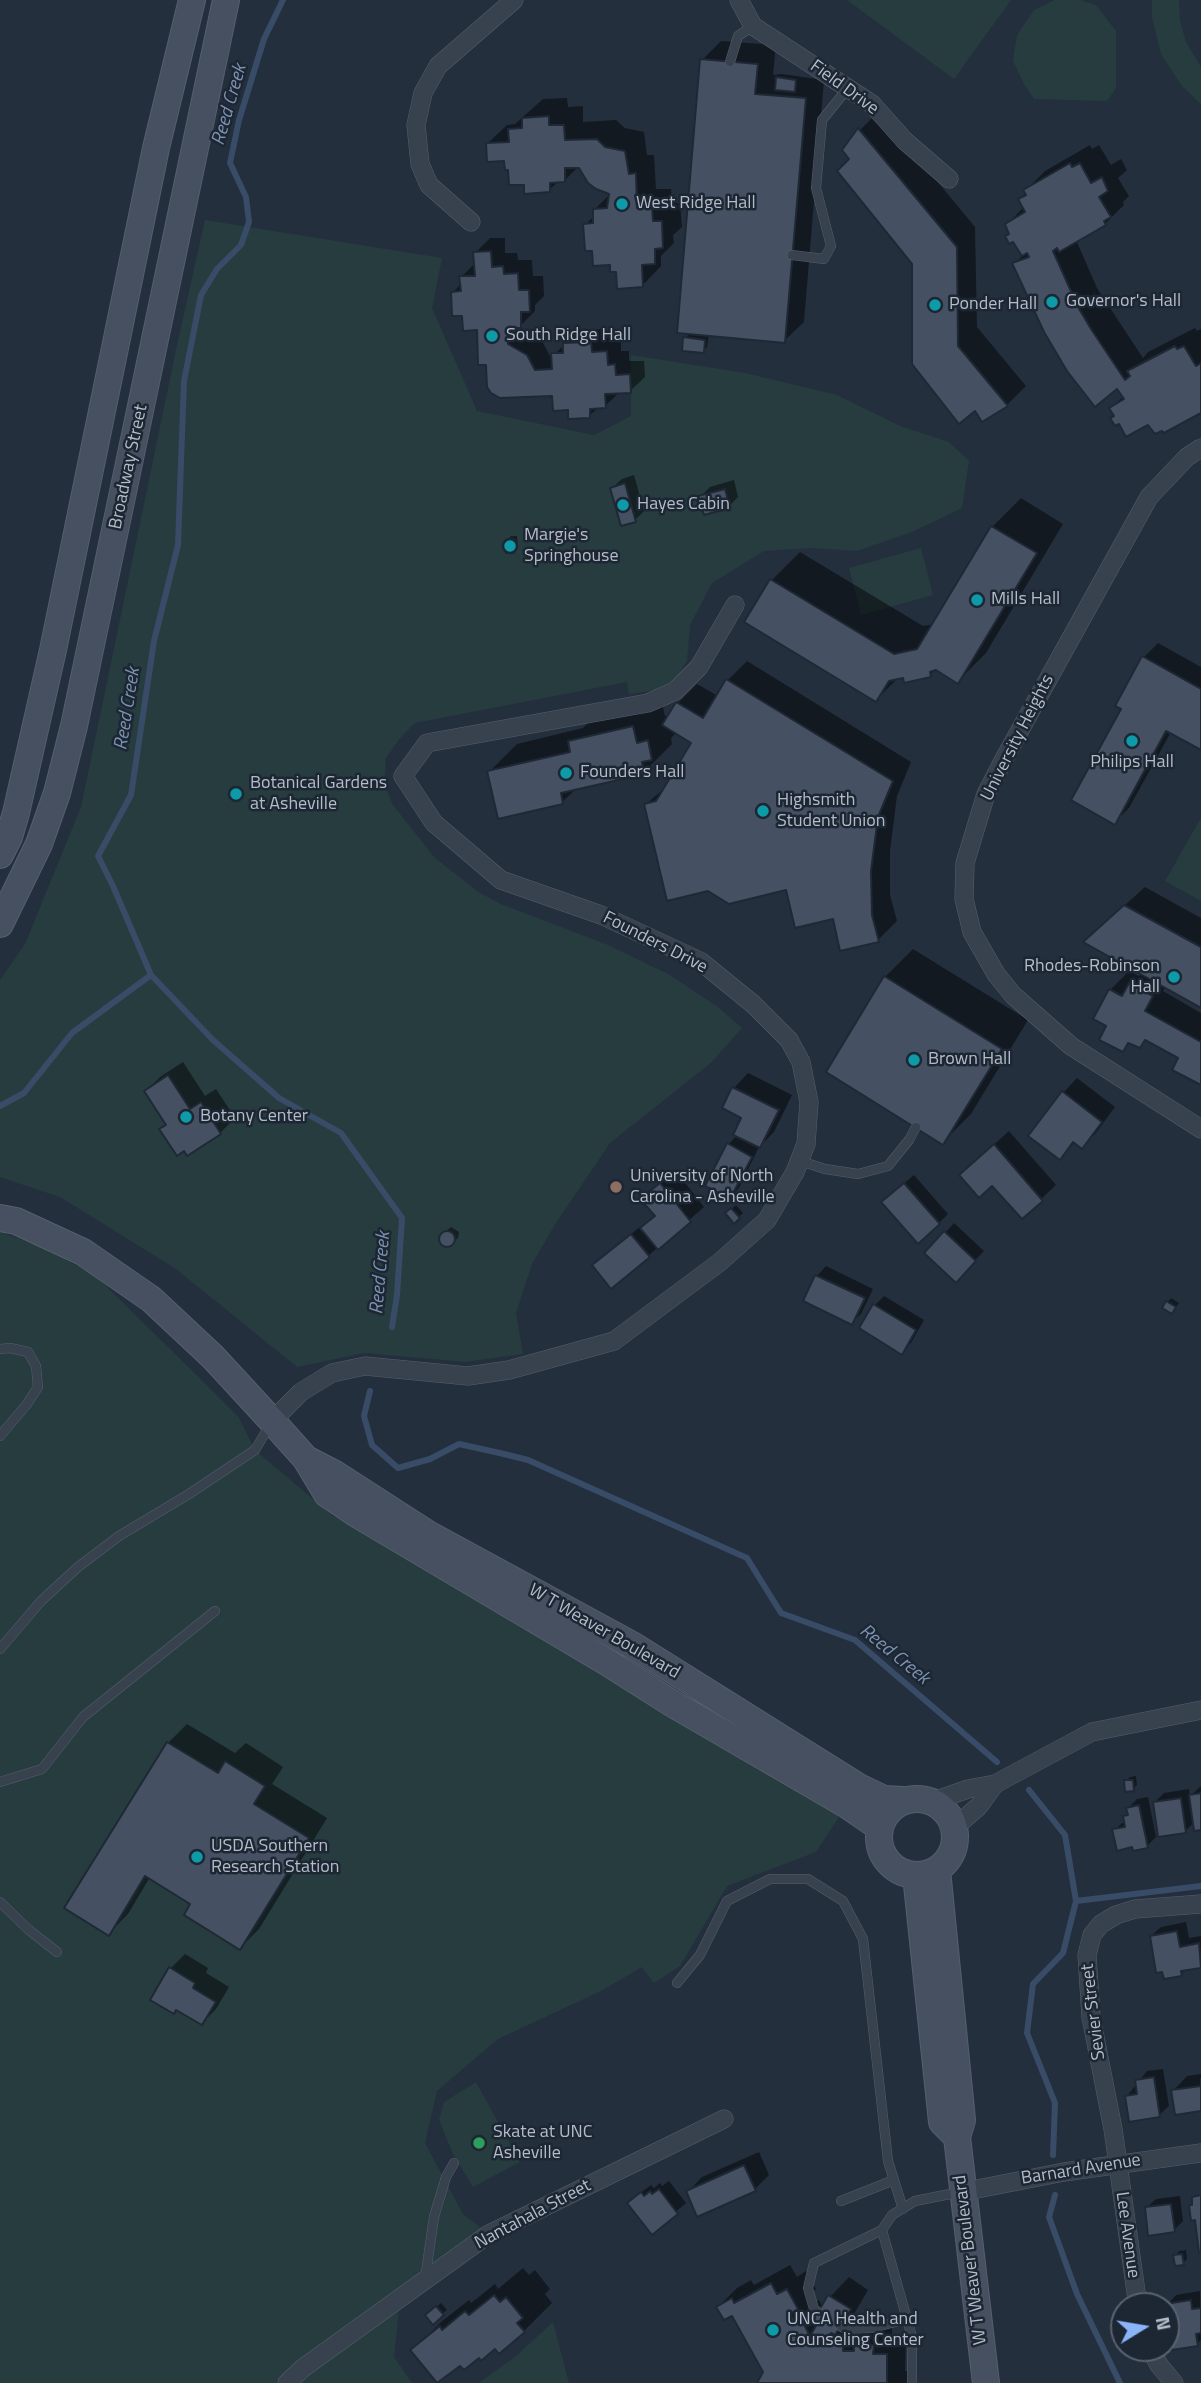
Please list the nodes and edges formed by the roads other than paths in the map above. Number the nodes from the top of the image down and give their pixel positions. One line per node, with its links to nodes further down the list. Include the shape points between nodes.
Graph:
1 (192, 0): 13 (main road, Broadway Street, via 156,148 53,650 16,813)
2 (226, 0): 14 (main road, Broadway Street, via 74,726 39,844)
3 (514, 0): 9 (street, via 438,66 424,93 416,125 420,164 429,185)
4 (739, 0): 5 (street)
5 (752, 26): 6 (lane, via 738,36); 7 (street, Field Drive)
6 (730, 62)
7 (848, 88): 8 (street, Field Drive, via 872,104); 10 (lane, via 822,120 816,188 831,246 824,259)
8 (949, 179)
9 (471, 222)
10 (792, 255)
11 (1201, 448): 16 (street, University Heights, via 1149,498 999,769 986,794 965,863 964,899 972,932 1013,995 1071,1046)
12 (734, 605): 17 (street, Founders Drive, via 699,667 675,691 648,703 427,743 404,776 434,823 500,880 601,915 700,961 753,1004 789,1040 802,1062 809,1102)
13 (0, 855)
14 (0, 924)
15 (916, 1128): 17 (lane, via 888,1166 858,1174)
16 (1201, 1129)
17 (800, 1161): 20 (street, Founders Drive, via 767,1220 720,1262 614,1341 509,1370 468,1376 365,1366 332,1373 301,1392)
18 (5, 1217): 20 (main road, W T Weaver Boulevard, via 83,1252 151,1299)
19 (0, 1349): 21 (lane, via 29,1352 38,1387)
20 (272, 1421): 22 (main road, W T Weaver Boulevard); 24 (lane, via 255,1450 78,1567)
21 (0, 1436)
22 (306, 1459): 28 (main road, W T Weaver Boulevard, via 428,1534 634,1646 859,1787 884,1799); 30 (main road, W T Weaver Boulevard, via 327,1494 355,1513)
23 (215, 1611): 26 (lane, via 83,1717 42,1769)
24 (0, 1649)
25 (1201, 1710): 27 (street, via 1091,1732)
26 (0, 1782)
27 (995, 1784): 29 (street); 31 (street)
28 (903, 1800): 29 (main road); 30 (main road)
29 (934, 1801): 31 (main road, via 950,1816)
30 (879, 1827): 32 (main road, via 879,1844 886,1860 899,1871)
31 (954, 1828): 32 (main road, via 950,1856)
32 (926, 1873): 42 (main road, W T Weaver Boulevard, via 962,2120 957,2137)
33 (0, 1902): 35 (lane)
34 (1201, 1904): 40 (street, Sevier Street, via 1135,1909 1101,1924 1092,1935 1087,1955 1091,2017)
35 (57, 1952)
36 (677, 1983): 41 (lane, via 700,1955 727,1901 769,1879 808,1879 843,1901 863,1939 888,2161)
37 (724, 2119): 46 (street, Nantahala Street, via 489,2234)
38 (1201, 2153): 40 (street, Barnard Avenue)
39 (454, 2163): 46 (lane, via 434,2217)
40 (1117, 2164): 42 (street, Barnard Avenue); 47 (street, Lee Avenue)
41 (894, 2180): 43 (lane); 44 (lane)
42 (962, 2192): 44 (lane, via 915,2201); 54 (main road, W T Weaver Boulevard)
43 (841, 2201)
44 (903, 2209): 45 (lane)
45 (882, 2230): 48 (lane, via 814,2263 808,2288); 49 (lane)
46 (424, 2281): 52 (street, Nantahala Street)
47 (1136, 2292)
48 (818, 2312)
49 (907, 2319): 50 (lane, via 872,2328); 53 (lane, via 912,2337)
50 (841, 2326)
51 (1157, 2362): 55 (street)
52 (288, 2383)
53 (912, 2383)
54 (986, 2383)
55 (1174, 2383)

